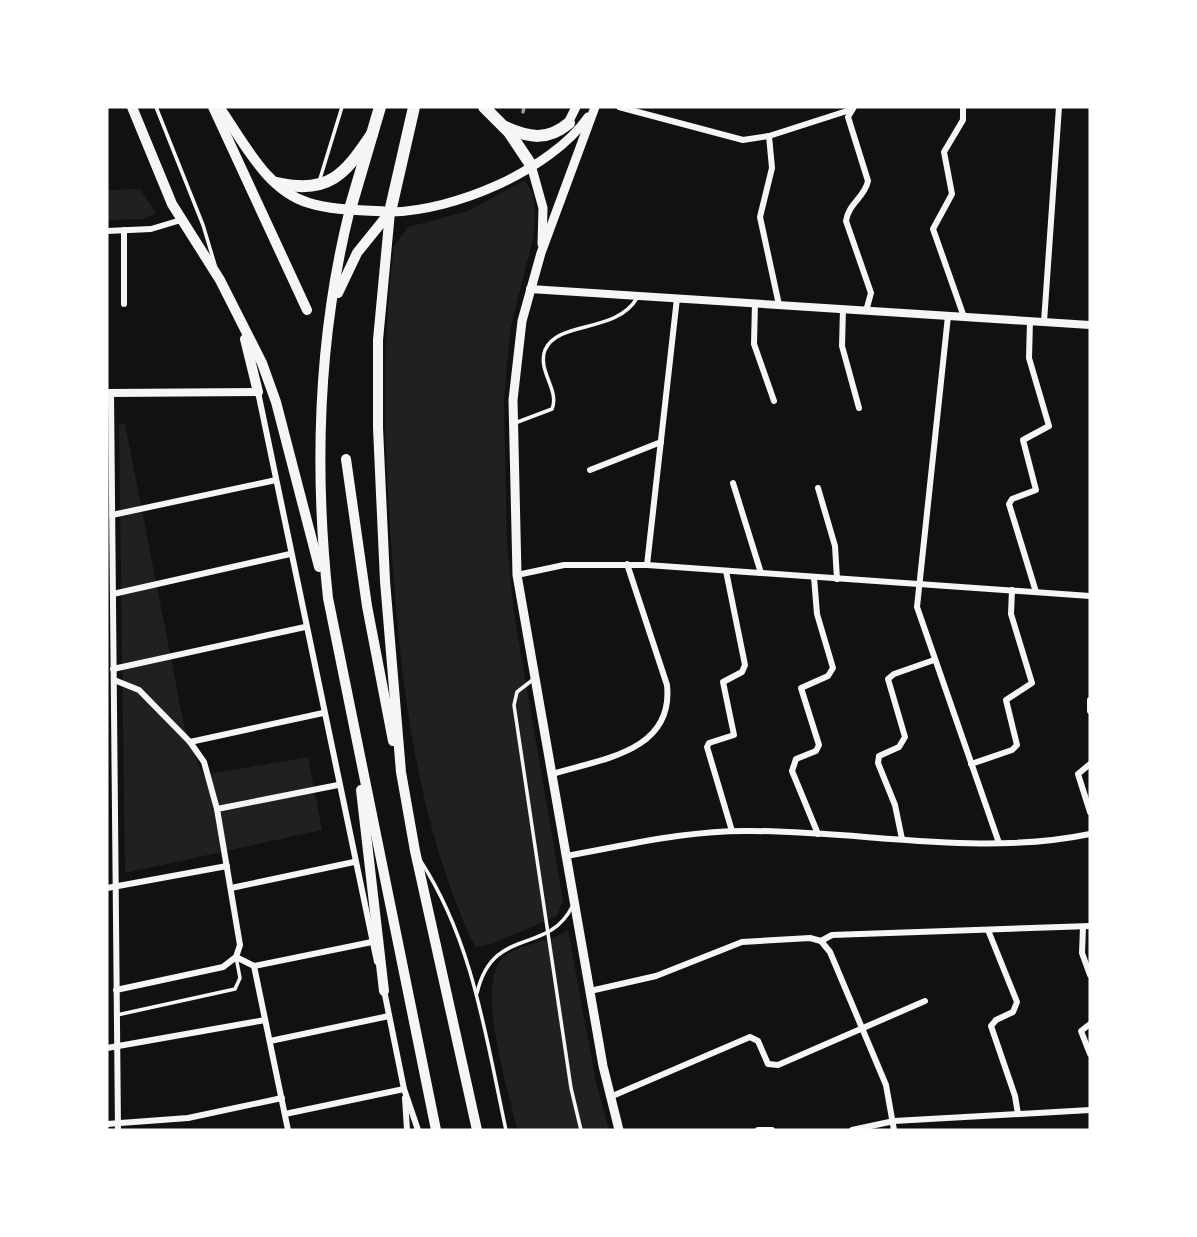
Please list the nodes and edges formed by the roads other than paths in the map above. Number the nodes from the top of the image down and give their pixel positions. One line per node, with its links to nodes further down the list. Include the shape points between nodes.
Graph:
1 (132, 107): 25 (main road)
2 (156, 107): 29 (lane)
3 (213, 107): 38 (main road)
4 (219, 107): 21 (main road)
5 (342, 107): 22 (lane)
6 (380, 107): 17 (highway)
7 (414, 107): 24 (highway)
8 (484, 107): 16 (highway)
9 (576, 107): 15 (main road)
10 (595, 107): 19 (main road, via 576,132); 28 (main road)
11 (619, 107): 18 (street, via 734,139)
12 (963, 107): 42 (street, via 963,120 944,152 952,194 933,229)
13 (1059, 107): 44 (street)
14 (852, 109): 18 (street); 39 (street, via 849,120 867,181 846,221 871,293)
15 (569, 122): 16 (highway, via 542,137); 19 (main road)
16 (502, 125): 20 (highway)
17 (372, 134): 22 (highway, via 344,171); 23 (highway)
18 (769, 136): 35 (street, via 772,168 760,217)
19 (547, 154): 20 (main road)
20 (531, 165): 24 (main road, via 461,202); 28 (main road, via 543,208)
21 (276, 183): 22 (highway); 23 (main road, via 311,204)
22 (318, 186)
23 (350, 209): 24 (main road); 40 (main road)
24 (390, 212): 40 (main road, via 349,265); 88 (main road, via 378,340 378,439)
25 (181, 220): 27 (street, via 151,229); 29 (main road)
26 (107, 230): 27 (street)
27 (124, 230): 34 (street)
28 (541, 253): 30 (main road)
29 (220, 280): 36 (main road)
30 (530, 289): 31 (street); 50 (main road, via 517,355)
31 (639, 296): 32 (street); 50 (lane, via 623,316 553,338 543,364 554,398 552,409)
32 (677, 298): 33 (street); 51 (street)
33 (755, 303): 35 (street); 48 (street, via 754,344)
34 (124, 304)
35 (779, 305): 37 (street)
36 (235, 309): 46 (main road); 73 (main road, via 276,402)
37 (843, 309): 39 (street); 49 (street, via 842,346)
38 (307, 310)
39 (866, 311): 41 (street)
40 (330, 316): 73 (main road, via 320,446 320,515)
41 (948, 316): 42 (street); 68 (street)
42 (964, 317): 43 (street)
43 (1030, 321): 44 (street); 70 (street, via 1030,366 1049,426 1023,440 1036,490 1009,504)
44 (1044, 322): 45 (street)
45 (1090, 326)
46 (258, 392): 47 (street); 54 (street)
47 (109, 393): 56 (street)
48 (774, 401)
49 (859, 408)
50 (513, 423): 65 (main road)
51 (661, 442): 53 (street); 62 (street)
52 (346, 459): 88 (main road, via 367,606)
53 (590, 470)
54 (276, 480): 58 (street); 59 (street)
55 (733, 483): 64 (street)
56 (109, 485): 58 (street)
57 (818, 488): 67 (street, via 835,547)
58 (112, 515): 60 (street)
59 (290, 554): 71 (street); 74 (street)
60 (110, 559): 71 (street)
61 (627, 564): 62 (street); 65 (street, via 564,565); 89 (street, via 667,685 662,725 643,743)
62 (648, 565): 63 (street)
63 (726, 570): 64 (street); 93 (street, via 745,665 742,672 723,682 734,735 707,747)
64 (761, 573): 66 (street)
65 (517, 575): 78 (main road)
66 (814, 577): 67 (street); 94 (street, via 817,614 833,668 828,676 801,688 819,749 796,759 792,771)
67 (837, 579): 68 (street)
68 (918, 584): 69 (street); 76 (street, via 920,619)
69 (1012, 590): 70 (street); 86 (street, via 1012,614 1032,683 1006,700 1017,745)
70 (1037, 592): 72 (street)
71 (113, 594): 75 (street)
72 (1090, 596)
73 (328, 597): 85 (main road)
74 (306, 627): 77 (street); 82 (street)
75 (110, 637): 77 (street)
76 (934, 660): 86 (street); 96 (street, via 888,680 905,737 900,747 879,756 878,763 895,805)
77 (113, 669): 79 (street)
78 (535, 678): 89 (main road); 108 (lane, via 517,692 514,705)
79 (114, 680): 83 (street); 84 (street, via 139,690)
80 (1090, 700): 81 (street)
81 (1090, 711)
82 (323, 713): 84 (street); 90 (street)
83 (110, 717): 102 (street)
84 (190, 742): 91 (street, via 204,762)
85 (360, 758): 117 (main road); 142 (main road)
86 (971, 764): 97 (street)
87 (1090, 764): 92 (street, via 1078,774 1078,782)
88 (401, 772): 98 (main road)
89 (552, 774): 99 (main road)
90 (338, 785): 91 (street); 100 (street)
91 (216, 809): 101 (street)
92 (1090, 812)
93 (732, 831): 94 (street); 99 (street, via 673,836)
94 (818, 834): 96 (street)
95 (1090, 834): 97 (street, via 1047,842)
96 (902, 839): 97 (street)
97 (999, 843)
98 (415, 851): 119 (lane, via 453,921); 143 (main road)
99 (566, 856): 105 (main road)
100 (354, 862): 104 (street); 109 (street)
101 (227, 866): 102 (street); 104 (street)
102 (115, 887): 103 (street); 114 (street)
103 (107, 888)
104 (231, 888): 111 (street, via 239,938)
105 (575, 901): 108 (lane, via 565,919); 118 (main road)
106 (1087, 927): 107 (street); 115 (street, via 1082,953)
107 (988, 930): 110 (street, via 832,935); 135 (street, via 1017,1002 1013,1012 991,1026)
108 (548, 933): 119 (lane, via 495,956); 145 (lane)
109 (372, 942): 112 (street); 117 (street)
110 (821, 942): 118 (street, via 810,938 742,942 656,976); 125 (street, via 830,952)
111 (236, 957): 112 (street); 116 (street, via 223,967); 121 (lane, via 240,982 231,991)
112 (254, 966): 123 (street)
113 (107, 972): 114 (street)
114 (116, 972): 116 (street)
115 (1090, 975)
116 (116, 990): 121 (street)
117 (384, 991): 122 (street)
118 (590, 992): 131 (main road)
119 (477, 995): 144 (lane)
120 (926, 1002): 125 (street)
121 (117, 1015): 128 (street)
122 (389, 1016): 126 (street); 130 (street)
123 (265, 1020): 126 (street); 128 (street)
124 (1090, 1024): 129 (street, via 1081,1031)
125 (862, 1029): 131 (street, via 774,1066 758,1041 750,1037); 136 (street, via 886,1085)
126 (270, 1041): 132 (street)
127 (107, 1048): 128 (street)
128 (117, 1048): 138 (street)
129 (1090, 1054)
130 (404, 1089): 134 (street); 140 (street); 141 (street)
131 (610, 1097): 146 (main road)
132 (282, 1098): 134 (street); 138 (street)
133 (1090, 1110): 135 (street)
134 (285, 1114): 139 (street)
135 (1017, 1114): 136 (street)
136 (894, 1121): 149 (street); 150 (street)
137 (107, 1124): 138 (street)
138 (118, 1127)
139 (288, 1130)
140 (407, 1130)
141 (418, 1130)
142 (436, 1130)
143 (477, 1130)
144 (506, 1130)
145 (581, 1130)
146 (619, 1130)
147 (758, 1130): 148 (street)
148 (772, 1130)
149 (852, 1130)
150 (894, 1130)

